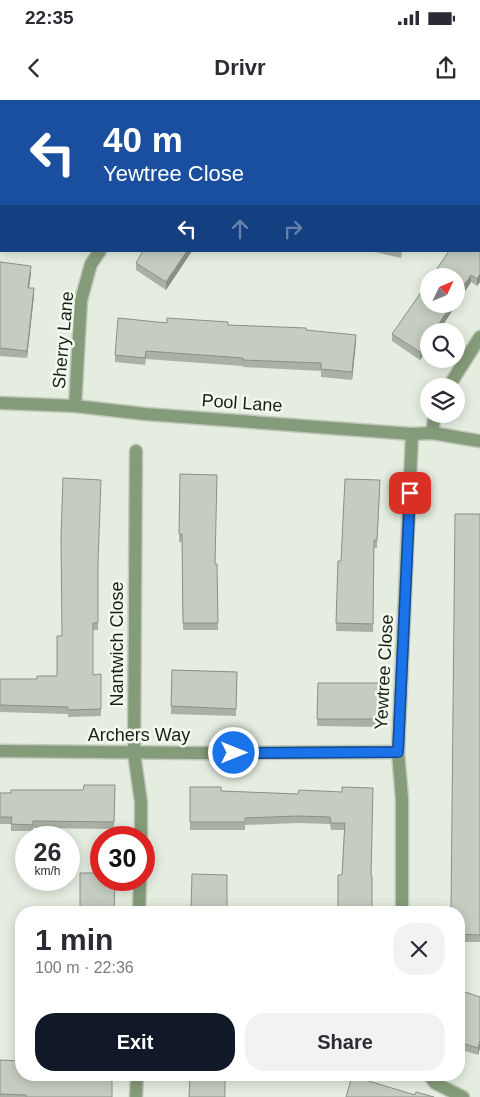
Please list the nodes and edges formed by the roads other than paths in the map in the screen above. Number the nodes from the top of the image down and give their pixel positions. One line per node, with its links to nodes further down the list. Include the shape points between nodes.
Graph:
1 (99, 252): 5 (street, Sherry Lane, via 91,264 81,300)
2 (480, 337): 3 (street)
3 (454, 378)
4 (0, 403): 5 (street, Pool Lane)
5 (75, 406): 8 (street, Pool Lane)
6 (434, 423): 7 (street)
7 (432, 433): 8 (street, Pool Lane); 9 (street, Pool Lane)
8 (412, 434): 12 (street, Yewtree Close)
9 (480, 441)
10 (136, 451): 13 (street, Nantwich Close)
11 (0, 751): 13 (street, Archers Way)
12 (398, 752): 13 (street, Archers Way); 17 (street, Yewtree Close, via 402,799)
13 (134, 753): 14 (street, Nantwich Close)
14 (141, 826)
15 (140, 891): 16 (street)
16 (139, 906)
17 (402, 906)
18 (136, 1081): 20 (street)
19 (434, 1081): 21 (street)
20 (136, 1097)
21 (463, 1097)

